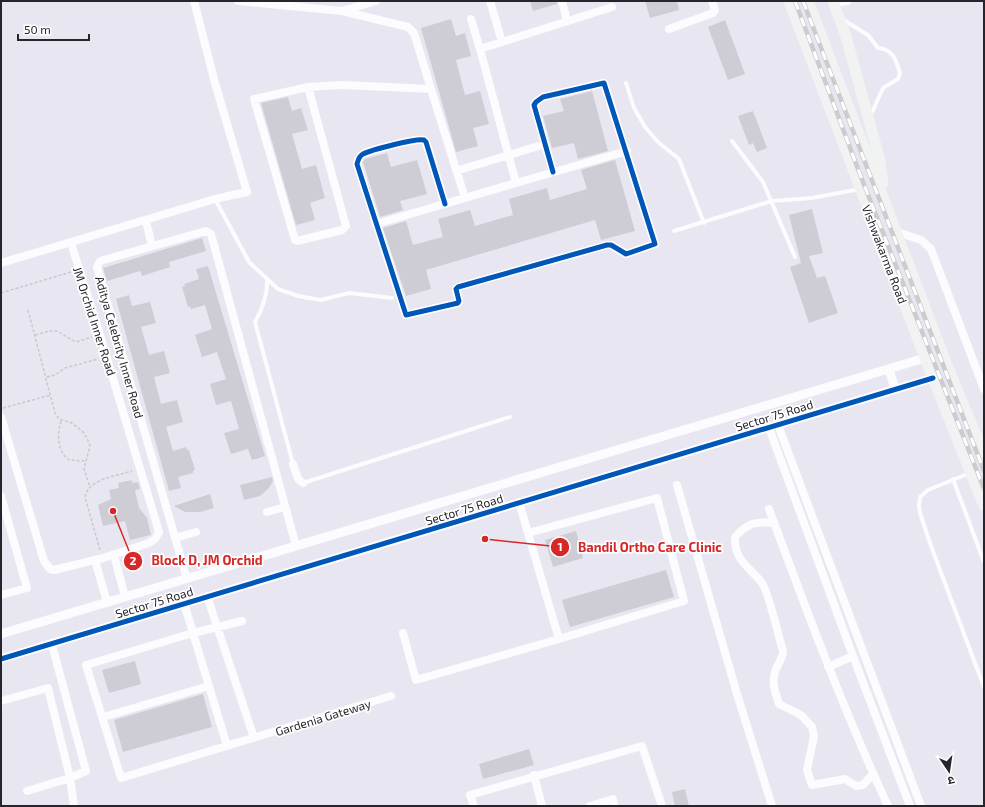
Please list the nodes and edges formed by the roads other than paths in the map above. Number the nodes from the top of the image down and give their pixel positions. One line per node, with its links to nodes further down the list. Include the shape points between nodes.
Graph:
1 (194, 1): 33 (street, via 214,83 247,192)
2 (238, 1): 11 (street)
3 (376, 1): 13 (street)
4 (490, 1): 18 (street)
5 (562, 1): 16 (street)
6 (712, 1): 17 (street, via 715,10 713,13)
7 (789, 1): 31 (main road, Vishwakarma Road)
8 (808, 1): 36 (main road, Vishwakarma Road)
9 (847, 1): 10 (street)
10 (833, 2): 14 (main road)
11 (297, 4): 13 (street)
12 (612, 7): 16 (street)
13 (342, 11): 22 (street, via 408,27)
14 (838, 17): 23 (main road, via 847,40); 23 (lane, via 868,35 878,48 891,52 900,73 898,79 883,88)
15 (471, 19): 19 (street)
16 (567, 21): 18 (street)
17 (669, 29)
18 (502, 42): 19 (street)
19 (480, 48): 27 (street)
20 (626, 83): 38 (lane, via 634,108 645,127 658,142 679,158)
21 (308, 87): 21 (street, via 254,100 277,183 297,241 342,230 346,226); 22 (street, via 341,85)
22 (431, 89): 28 (street)
23 (868, 122): 36 (main road, via 880,161)
24 (732, 141): 34 (lane, via 763,182)
25 (545, 144): 26 (street, via 534,105 536,102 543,97 603,83); 27 (street); 29 (street)
26 (627, 151): 29 (street); 39 (street, via 655,244 626,254 607,245 458,286 458,303 406,315)
27 (509, 155): 28 (street); 30 (street)
28 (456, 171): 32 (street)
29 (553, 172): 30 (street)
30 (516, 183): 32 (street)
31 (860, 189): 34 (lane, via 812,198); 48 (main road, Vishwakarma Road)
32 (465, 198): 35 (street)
33 (215, 199): 37 (street); 46 (lane, via 249,262)
34 (772, 201): 38 (lane); 44 (lane)
35 (445, 204): 39 (street); 39 (street, via 424,140 365,153 361,155 357,164)
36 (886, 204): 41 (main road, Vishwakarma Road)
37 (146, 220): 42 (street); 43 (street)
38 (704, 223): 40 (lane)
39 (376, 224)
40 (674, 231)
41 (897, 232): 52 (street, via 921,240 931,250); 56 (main road, Vishwakarma Road)
42 (71, 243): 45 (street); 73 (street, JM Orchid Inner Road, via 159,532 153,542)
43 (152, 246): 65 (street, Aditya Celebrity Inner Road, via 206,231 211,234); 71 (street, Aditya Celebrity Inner Road, via 100,262 97,267)
44 (795, 257)
45 (1, 263)
46 (267, 277): 47 (lane, via 278,289 321,300 349,293); 57 (lane, via 266,296 255,322)
47 (392, 298)
48 (925, 358): 49 (street, Sector 75 Road); 50 (main road, Vishwakarma Road)
49 (889, 369): 51 (street); 72 (street, Sector 75 Road)
50 (933, 378): 51 (street, Sector 75 Road); 58 (main road, Vishwakarma Road)
51 (895, 389): 55 (street, Sector 75 Road)
52 (984, 389)
53 (1, 417): 74 (street, JM Orchid Inner Road, via 46,565 54,570)
54 (510, 417): 60 (lane)
55 (773, 426): 63 (street, Sector 75 Road); 89 (street); 112 (street)
56 (983, 450)
57 (293, 464): 60 (street, via 298,479)
58 (970, 472): 59 (lane); 64 (main road, Vishwakarma Road)
59 (953, 479): 75 (lane); 93 (lane, via 928,490 920,497 920,513)
60 (303, 483)
61 (677, 485): 109 (street)
62 (2, 500): 77 (street, via 27,588)
63 (520, 502): 70 (street); 78 (street, Sector 75 Road)
64 (984, 506)
65 (285, 507): 67 (street); 72 (street, Aditya Celebrity Inner Road)
66 (769, 509): 68 (street)
67 (267, 512)
68 (774, 524): 91 (street); 99 (street, via 757,522 742,528 735,537 734,546 740,561 763,584 783,651 783,657 773,679 779,704 801,715 812,727 814,736 808,770 812,785 845,779 856,786 863,785)
69 (196, 532): 71 (street)
70 (528, 533): 87 (street); 87 (street, via 657,498 684,601)
71 (175, 538): 76 (street, Aditya Celebrity Inner Road)
72 (296, 546): 76 (street, Sector 75 Road)
73 (114, 555): 74 (street, JM Orchid Inner Road); 79 (street)
74 (99, 559): 80 (street)
75 (984, 562)
76 (187, 579): 79 (street, Sector 75 Road)
77 (1, 595)
78 (207, 596): 81 (street, Sector 75 Road); 83 (street)
79 (125, 597): 80 (street, Sector 75 Road)
80 (107, 602): 84 (street, Sector 75 Road)
81 (184, 603): 85 (street); 88 (street, Sector 75 Road)
82 (242, 621): 83 (street, Gardenia Gateway)
83 (217, 627): 85 (street, Gardenia Gateway); 97 (street)
84 (1, 632)
85 (193, 633): 92 (street); 96 (street, Gardenia Gateway, via 86,665)
86 (403, 633): 87 (street, via 416,680)
87 (559, 639)
88 (52, 645): 90 (street, Sector 75 Road); 101 (street, via 86,771)
89 (853, 656): 91 (street); 111 (street)
90 (1, 659)
91 (828, 667): 99 (street)
92 (209, 686): 96 (street); 98 (street)
93 (984, 687)
94 (391, 696): 97 (street, Gardenia Gateway)
95 (1, 701): 101 (street, via 48,688)
96 (103, 717): 98 (street, Gardenia Gateway, via 121,778)
97 (254, 738): 98 (street, Gardenia Gateway)
98 (227, 746)
99 (873, 774): 110 (street)
100 (534, 776): 104 (street, via 470,795); 105 (street); 108 (street, via 642,746)
101 (70, 778): 102 (street); 103 (street)
102 (27, 791)
103 (74, 806)
104 (474, 806)
105 (542, 806)
106 (590, 806): 107 (street, via 613,799)
107 (614, 806)
108 (662, 806)
109 (772, 806)
110 (888, 806)
111 (910, 806)
112 (921, 806)

